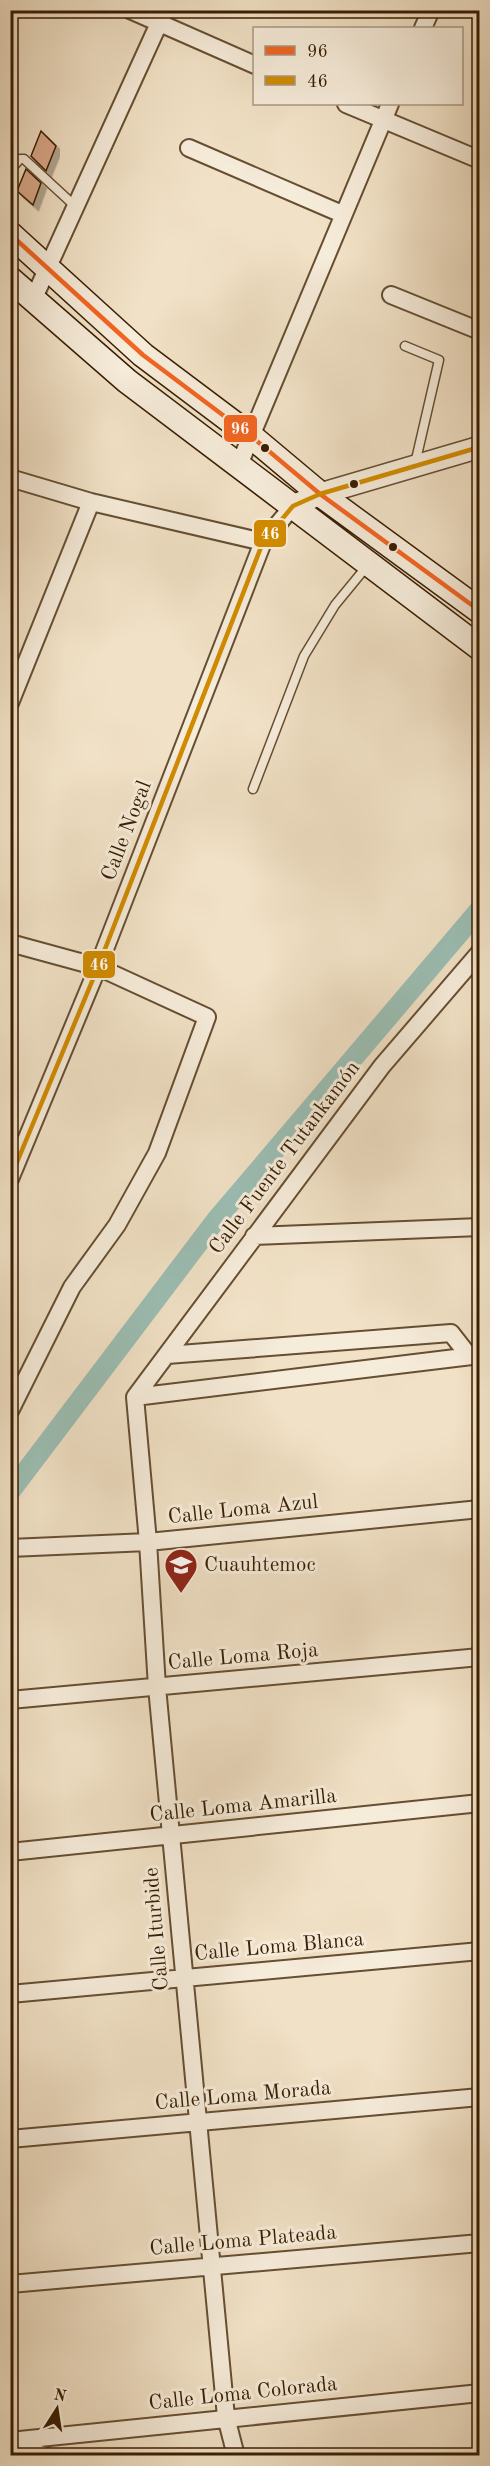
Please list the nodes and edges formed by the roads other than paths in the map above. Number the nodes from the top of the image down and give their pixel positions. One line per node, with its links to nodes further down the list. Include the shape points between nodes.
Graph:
1 (130, 10): 3 (street)
2 (432, 10): 4 (street)
3 (162, 17): 5 (street); 12 (street)
4 (424, 27)
5 (253, 64)
6 (348, 105): 8 (street)
7 (389, 105): 8 (street)
8 (382, 119): 10 (street); 13 (street)
9 (189, 148): 13 (street)
10 (480, 160)
11 (10, 170): 12 (lane, via 24,159)
12 (76, 207): 15 (street)
13 (342, 214): 21 (street)
14 (10, 234): 15 (main road)
15 (47, 269): 18 (street); 21 (main road, via 143,355)
16 (10, 279): 18 (main road)
17 (391, 296): 19 (street)
18 (33, 300): 23 (main road, via 127,381)
19 (480, 331)
20 (405, 346): 24 (lane, via 439,360)
21 (252, 437): 23 (street); 26 (main road)
22 (480, 447): 24 (street)
23 (239, 465): 28 (main road)
24 (414, 466): 26 (street)
25 (10, 478): 27 (street)
26 (320, 494): 28 (street); 31 (main road)
27 (91, 502): 29 (street); 33 (street)
28 (293, 506): 29 (street, Calle Nogal); 30 (main road)
29 (263, 542): 37 (street, Calle Nogal)
30 (369, 564): 32 (main road); 34 (lane, via 335,606 304,656)
31 (480, 611)
32 (480, 648)
33 (10, 703)
34 (253, 789)
35 (10, 943): 37 (street)
36 (480, 952): 40 (street, Calle Fuente Tutankamón, via 382,1066)
37 (98, 967): 38 (street, Calle Nogal); 44 (street, via 207,1017 158,1153 117,1226 72,1287)
38 (10, 1179)
39 (480, 1227): 40 (street)
40 (254, 1236): 41 (street, Calle Fuente Tutankamón)
41 (167, 1355): 42 (street, via 452,1333); 43 (street, Calle Fuente Tutankamón)
42 (474, 1356): 43 (street)
43 (135, 1397): 46 (street, Calle Iturbide)
44 (10, 1411)
45 (480, 1509): 46 (street, Calle Loma Azul)
46 (148, 1542): 47 (street, Calle Loma Azul); 49 (street, Calle Iturbide)
47 (10, 1548)
48 (480, 1657): 49 (street, Calle Loma Roja)
49 (157, 1687): 50 (street, Calle Loma Roja); 52 (street, Calle Iturbide)
50 (10, 1700)
51 (480, 1803): 52 (street, Calle Loma Amarilla)
52 (171, 1836): 53 (street, Calle Loma Amarilla); 55 (street, Calle Iturbide)
53 (10, 1852)
54 (480, 1951): 55 (street, Calle Loma Blanca)
55 (184, 1978): 56 (street, Calle Loma Blanca); 58 (street, Calle Iturbide)
56 (10, 1994)
57 (480, 2097): 58 (street, Calle Loma Morada)
58 (198, 2122): 59 (street, Calle Loma Morada); 61 (street, Calle Iturbide)
59 (10, 2139)
60 (480, 2243): 61 (street, Calle Loma Plateada)
61 (212, 2267): 62 (street, Calle Loma Plateada); 64 (street, Calle Iturbide)
62 (10, 2284)
63 (480, 2393): 64 (street, Calle Loma Colorada)
64 (226, 2417): 65 (street, Calle Loma Colorada); 67 (street, Calle Iturbide)
65 (10, 2443): 66 (street)
66 (46, 2456)
67 (236, 2456)

